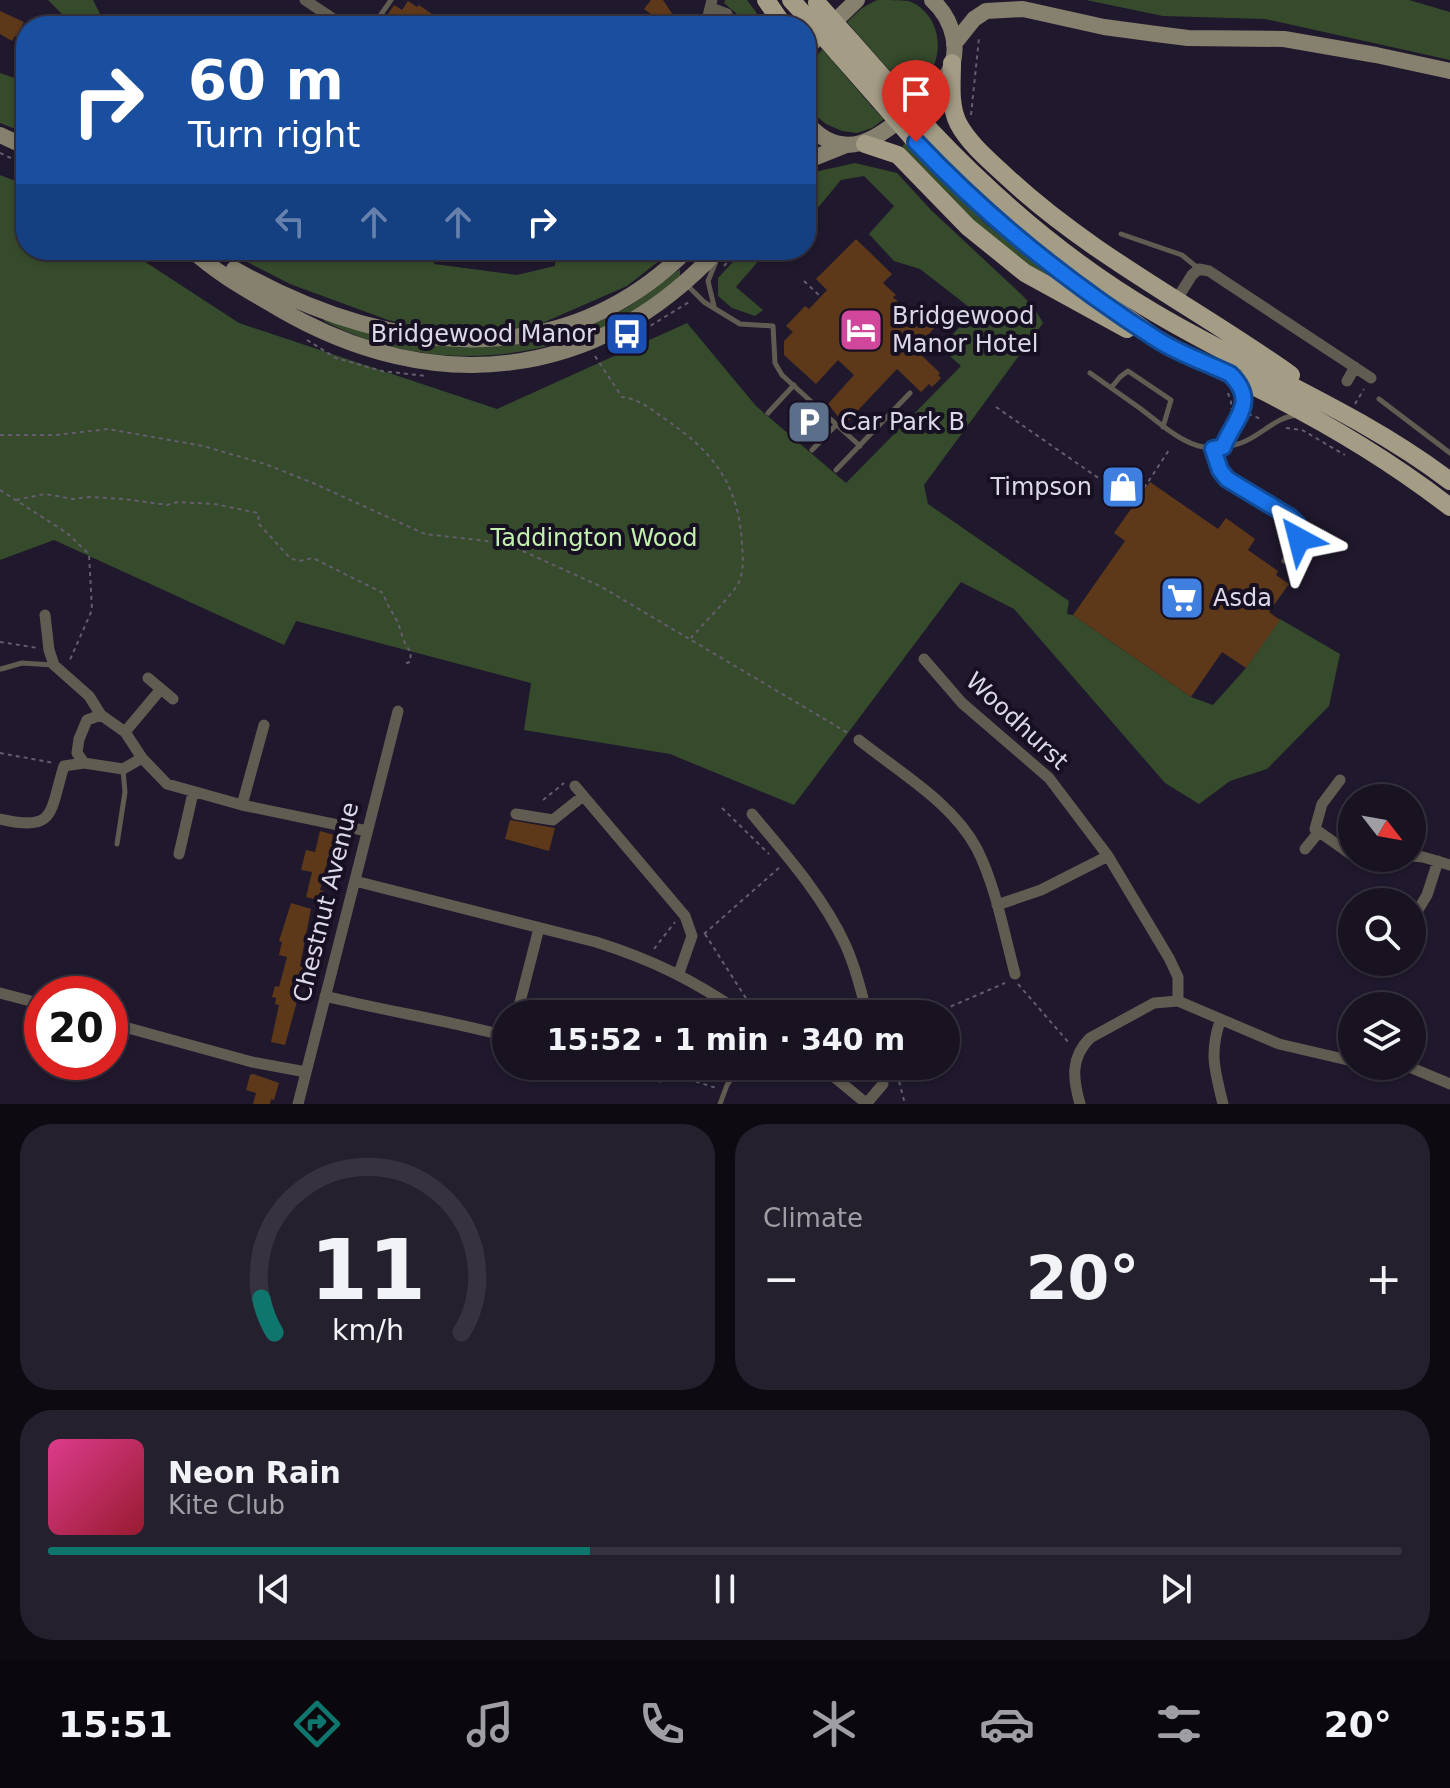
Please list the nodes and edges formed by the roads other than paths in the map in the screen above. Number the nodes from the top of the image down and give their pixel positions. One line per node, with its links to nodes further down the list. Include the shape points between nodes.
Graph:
1 (305, 0): 9 (street)
2 (857, 0): 10 (street)
3 (932, 0): 11 (street, via 947,18)
4 (1007, 0): 7 (street)
5 (711, 4): 8 (street)
6 (807, 4): 14 (main road, bridge)
7 (1023, 9): 11 (street, via 986,11 966,26); 12 (street, via 1188,38 1284,39)
8 (727, 14)
9 (329, 16)
10 (816, 39)
11 (953, 53): 15 (street, via 943,80 891,128); 26 (main road, via 954,109 977,147 1056,219)
12 (1450, 71)
13 (816, 130): 15 (street, via 827,139)
14 (923, 136): 28 (main road, via 950,178 993,218); 39 (main road, via 1098,277 1183,329)
15 (856, 144): 16 (street); 28 (main road, via 898,155 968,227 1025,273 1144,338)
16 (816, 158)
17 (1121, 234): 24 (lane, via 1182,255)
18 (206, 260): 25 (street, via 263,300 337,339 389,356 451,363 505,363 581,345 640,317)
19 (219, 260): 20 (street, via 297,301 386,330 474,342 551,331 595,315 639,291)
20 (675, 260)
21 (686, 260): 25 (lane)
22 (709, 260): 25 (street)
23 (715, 260): 27 (lane, via 708,281)
24 (1199, 269): 26 (street); 29 (street)
25 (686, 283): 27 (lane)
26 (1181, 293): 39 (main road)
27 (714, 307): 34 (lane, via 740,324 773,326 775,363)
28 (1160, 341): 31 (main road)
29 (1355, 367): 32 (street); 33 (street)
30 (1090, 373): 35 (lane)
31 (1230, 374): 41 (main road); 46 (lane, via 1244,395 1242,412)
32 (1371, 378)
33 (1347, 381)
34 (794, 385): 38 (lane); 40 (lane)
35 (1111, 388): 43 (lane); 43 (lane, via 1128,371 1171,400)
36 (910, 393): 45 (lane)
37 (1379, 399): 49 (lane)
38 (816, 406): 42 (lane); 44 (lane)
39 (1344, 412): 51 (main road)
40 (768, 413)
41 (1305, 414): 46 (lane); 52 (main road)
42 (836, 425): 45 (lane); 48 (lane)
43 (1163, 427): 47 (lane, via 1188,443)
44 (790, 432)
45 (860, 446): 50 (lane)
46 (1223, 447): 47 (lane)
47 (1213, 449): 53 (lane, via 1227,479 1298,525 1299,539)
48 (812, 450)
49 (1450, 453)
50 (836, 470)
51 (1450, 481)
52 (1450, 507)
53 (1284, 561)
54 (45, 615): 56 (street)
55 (924, 659): 83 (street, Woodhurst, via 962,703 1049,778)
56 (54, 665): 57 (lane, via 22,663); 62 (street, via 89,696)
57 (1, 669)
58 (148, 678): 59 (street)
59 (161, 689): 60 (street); 64 (street)
60 (173, 699)
61 (398, 711): 77 (street, Chestnut Avenue)
62 (101, 715): 64 (street); 67 (street, via 87,720 79,739 77,753)
63 (264, 725): 73 (street)
64 (125, 732): 66 (street)
65 (859, 740): 87 (street, via 960,825 977,850)
66 (142, 758): 68 (street); 71 (street, via 167,784)
67 (84, 763): 68 (street); 76 (street, via 64,766 48,816 39,823)
68 (123, 769): 79 (lane)
69 (1340, 780): 78 (street, via 1321,808 1314,828)
70 (570, 786): 72 (street)
71 (193, 793): 73 (street); 82 (street)
72 (583, 796): 74 (street, via 553,820); 89 (street, via 683,912 692,936)
73 (242, 805): 77 (street)
74 (516, 814)
75 (752, 814): 96 (street, via 829,914)
76 (0, 819)
77 (367, 831): 85 (street, Chestnut Avenue)
78 (1318, 833): 80 (street); 81 (street)
79 (117, 844)
80 (1338, 846)
81 (1305, 849)
82 (179, 854)
83 (1108, 856): 87 (street, via 1041,890); 97 (street, Woodhurst, via 1169,958 1178,977)
84 (1444, 863): 86 (street)
85 (355, 881): 88 (street); 92 (street, Chestnut Avenue)
86 (1426, 897)
87 (997, 905): 90 (street)
88 (539, 928): 89 (street, via 596,942); 94 (street)
89 (679, 973): 95 (street)
90 (1015, 974)
91 (0, 993): 93 (street)
92 (325, 996): 100 (street); 102 (street, Chestnut Avenue)
93 (24, 999)
94 (521, 1000)
95 (726, 1000)
96 (863, 1000)
97 (1178, 1001): 98 (street); 112 (street, via 1154,1003 1090,1038 1074,1064)
98 (1220, 1021): 101 (street, via 1279,1044); 113 (street, via 1212,1059)
99 (128, 1028): 102 (street)
100 (492, 1032)
101 (1338, 1058)
102 (306, 1072): 109 (street, Chestnut Avenue)
103 (1426, 1074): 107 (street)
104 (731, 1080): 108 (lane)
105 (838, 1080): 111 (street)
106 (883, 1080): 111 (street)
107 (1450, 1084)
108 (721, 1103): 110 (lane)
109 (298, 1104)
110 (731, 1104)
111 (866, 1104)
112 (1080, 1104)
113 (1223, 1104)

